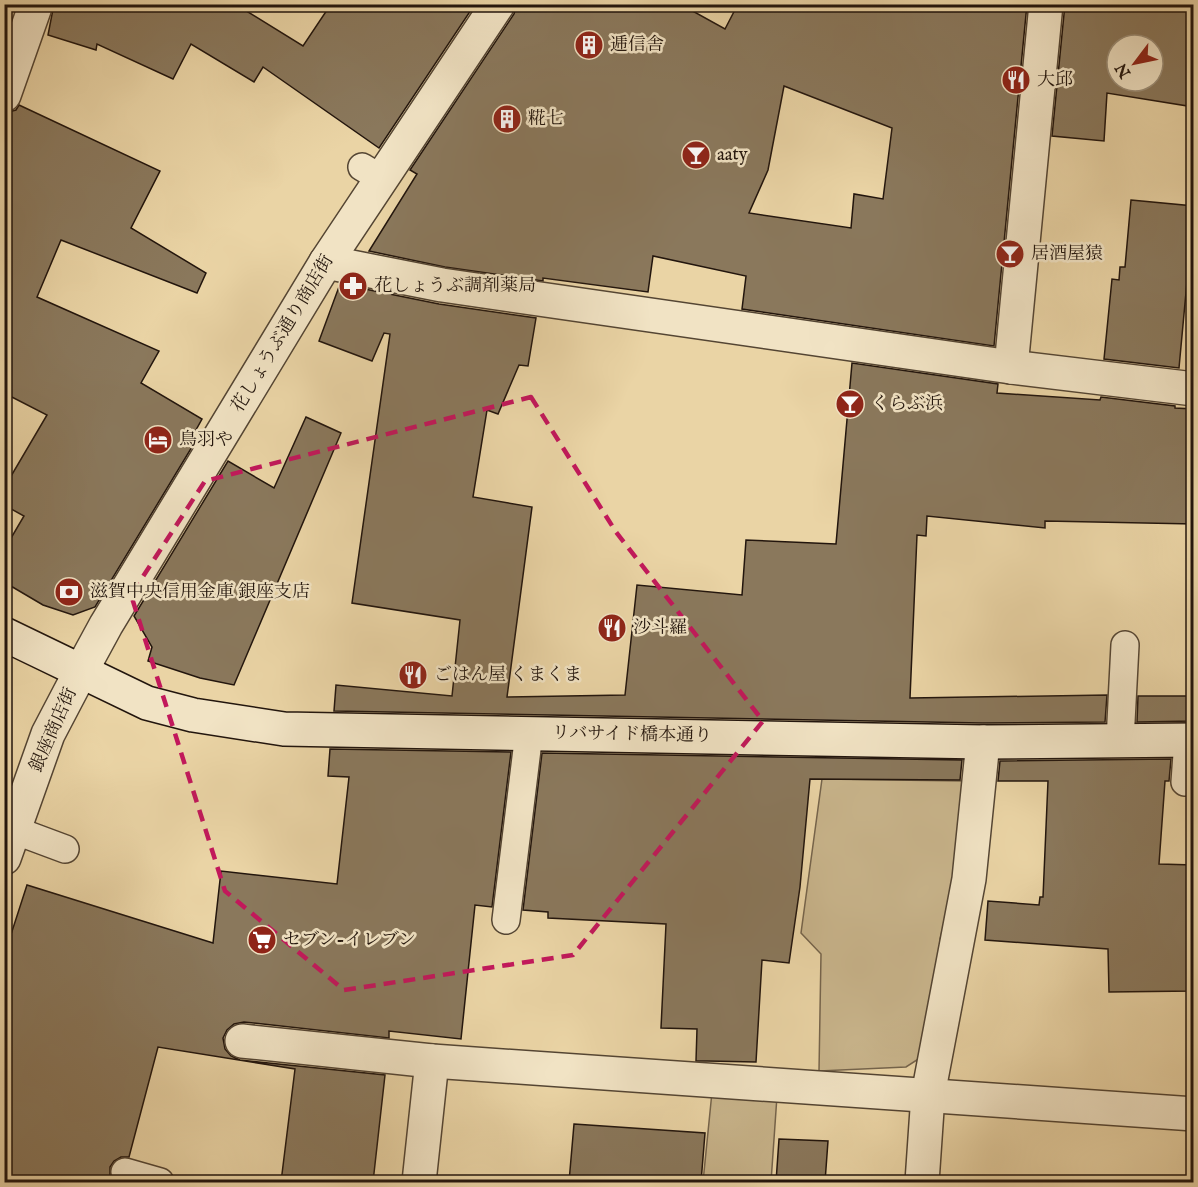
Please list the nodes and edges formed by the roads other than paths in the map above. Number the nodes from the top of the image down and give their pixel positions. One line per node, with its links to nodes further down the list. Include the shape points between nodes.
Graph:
1 (36, 4): 4 (street)
2 (498, 4): 5 (street, 花しょうぶ通り商店街, via 372,173)
3 (1046, 4): 6 (street)
4 (13, 81)
5 (329, 245): 6 (street, via 442,285); 10 (street, 花しょうぶ通り商店街)
6 (1011, 367): 7 (street, via 1072,369)
7 (1194, 389)
8 (4, 634): 10 (street, リバサイド橋本通り)
9 (1125, 645): 13 (lane)
10 (81, 671): 11 (street, リバサイド橋本通り, via 147,704 284,729); 16 (street, 銀座商店街, via 48,734)
11 (529, 733): 14 (street, リバサイド橋本通り); 18 (lane)
12 (1191, 740): 13 (street, リバサイド橋本通り); 15 (lane)
13 (1120, 741): 14 (street, リバサイド橋本通り)
14 (983, 742): 21 (street, via 949,1021)
15 (1185, 782)
16 (9, 844): 17 (lane)
17 (65, 849)
18 (506, 920)
19 (242, 1041): 20 (street)
20 (432, 1061): 21 (street); 25 (street)
21 (908, 1097): 22 (street, via 1090,1112); 26 (street)
22 (1194, 1114)
23 (124, 1172): 24 (lane)
24 (160, 1182)
25 (419, 1182)
26 (922, 1182)

